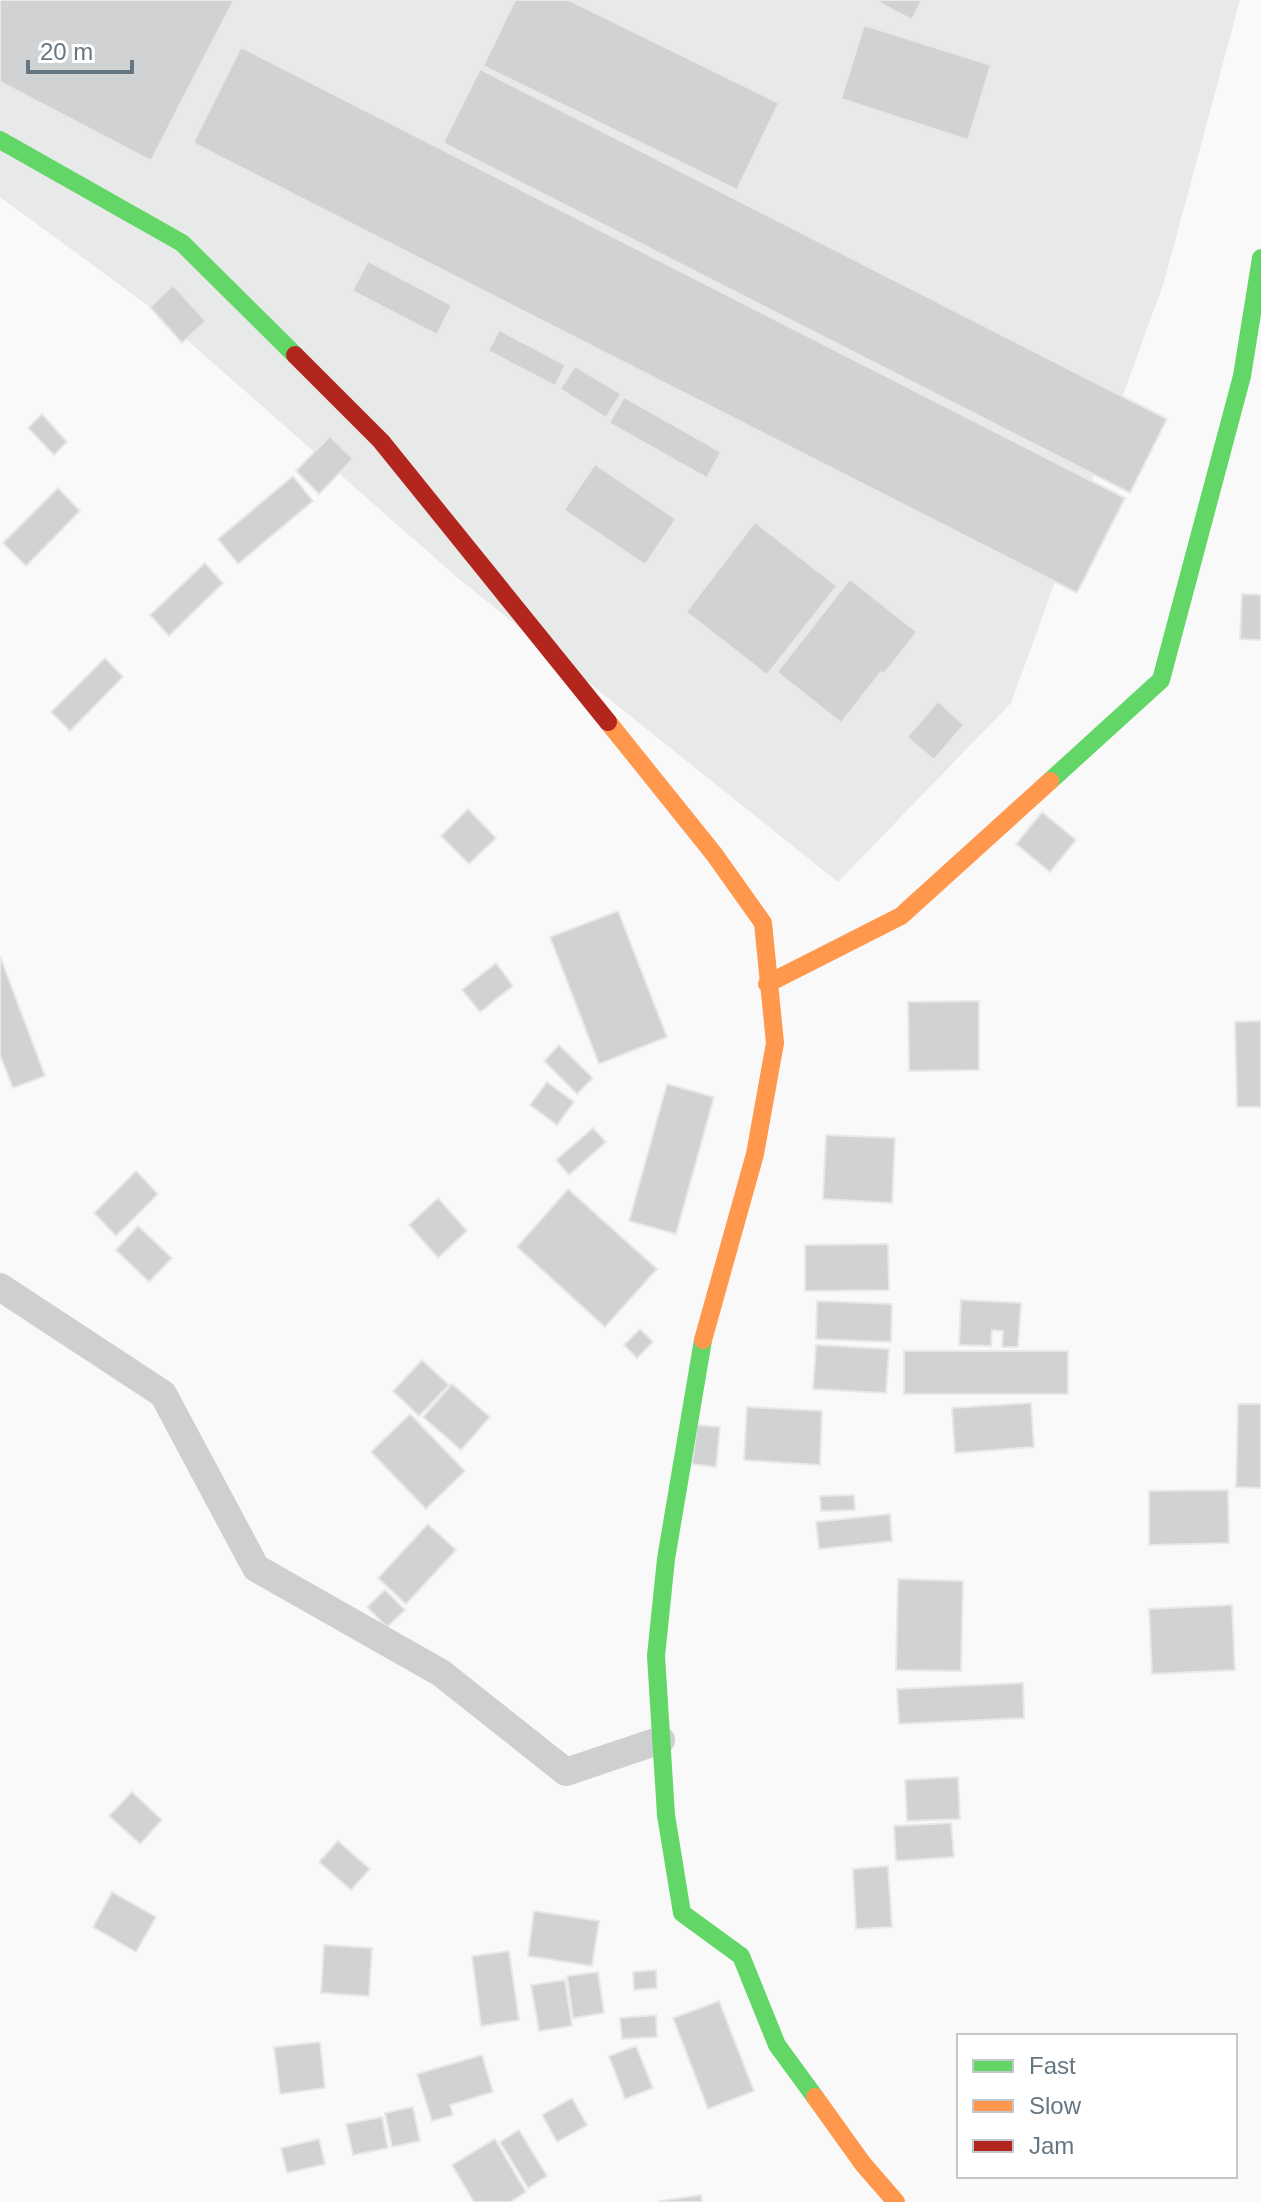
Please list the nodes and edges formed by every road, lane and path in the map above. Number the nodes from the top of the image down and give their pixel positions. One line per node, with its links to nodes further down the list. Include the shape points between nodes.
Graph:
1 (0, 140): 3 (street, via 182,243 381,441 763,923)
2 (1261, 258): 3 (street, via 1242,376 1161,680 901,916)
3 (767, 984): 5 (street, via 775,1043 755,1154 705,1330 666,1559 656,1656)
4 (0, 1287): 5 (street, via 163,1394 256,1568 441,1673 566,1772)
5 (661, 1740): 6 (street, via 666,1815 682,1913 741,1956 777,2045)
6 (896, 2202)

